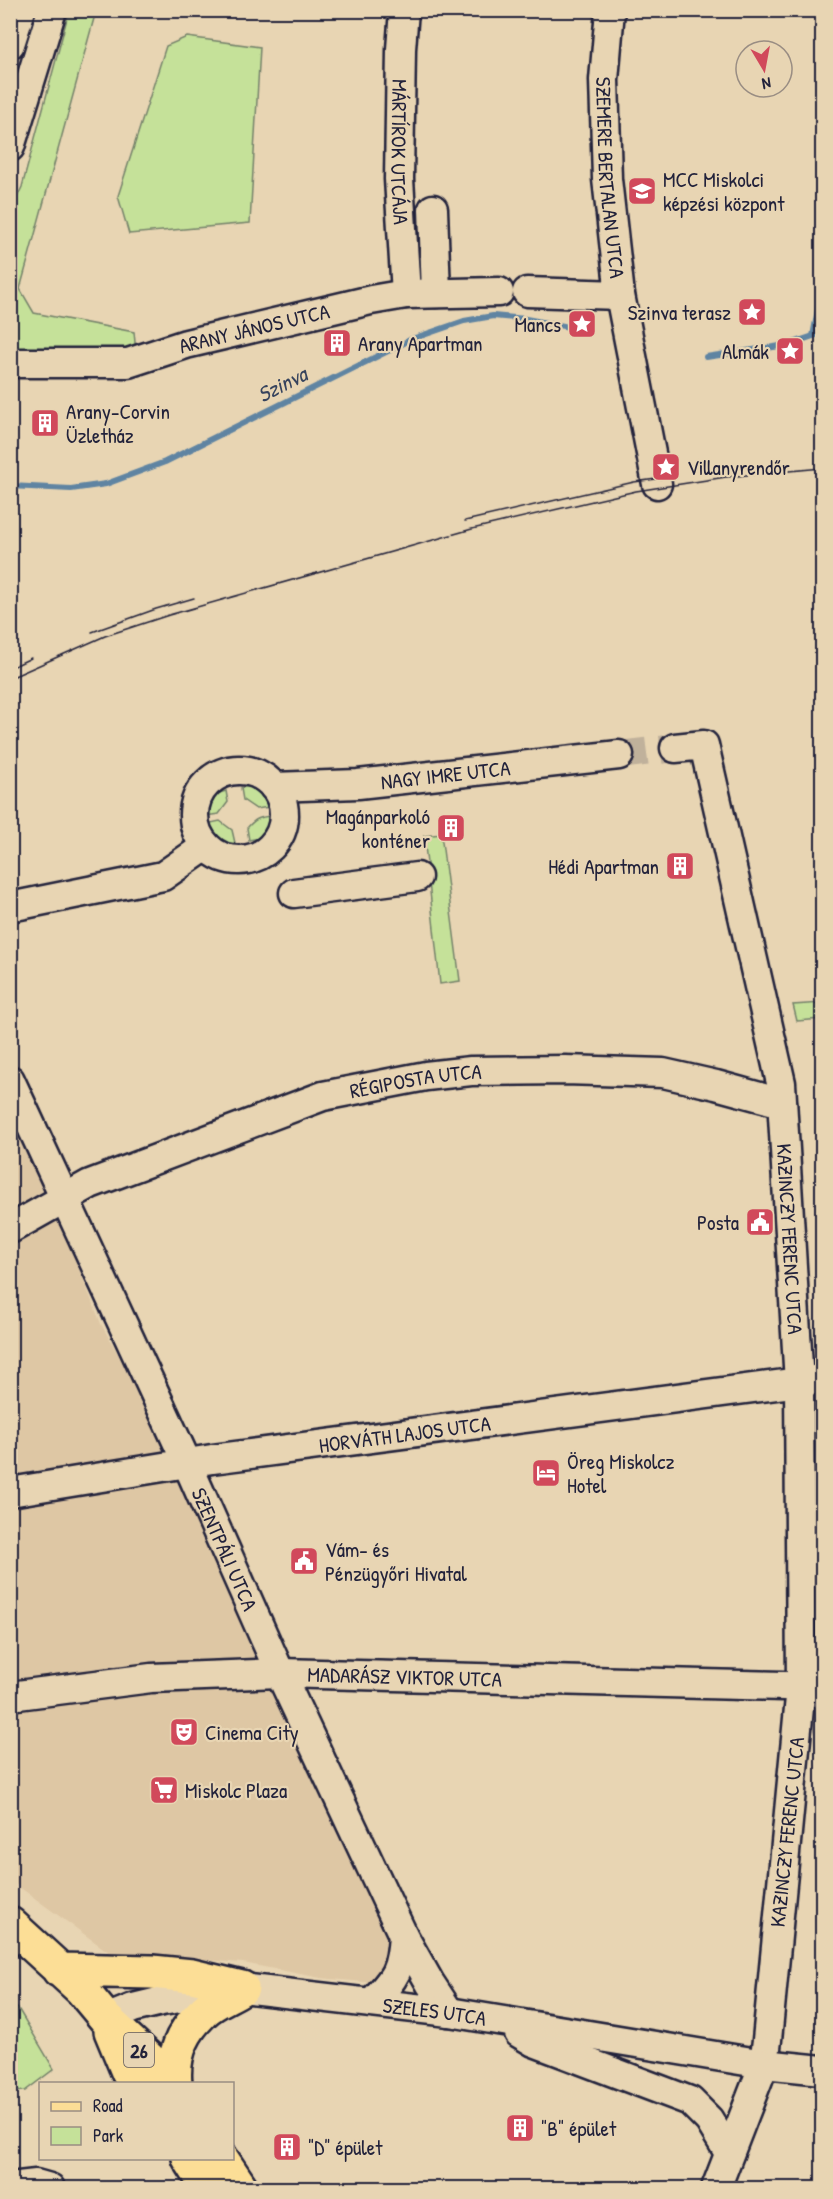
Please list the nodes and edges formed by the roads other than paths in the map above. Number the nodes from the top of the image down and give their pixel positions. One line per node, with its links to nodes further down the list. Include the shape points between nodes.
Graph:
1 (21, 10): 5 (street)
2 (52, 10): 6 (street)
3 (404, 10): 9 (street, MÁRTÍROK UTCÁJA, via 399,179)
4 (610, 10): 10 (street, SZEMERE BERTALAN UTCA, via 604,80 607,180)
5 (10, 44)
6 (10, 147)
7 (433, 209): 8 (street)
8 (436, 293): 9 (street, ARANY JÁNOS UTCA); 10 (street, ARANY JÁNOS UTCA)
9 (406, 294): 11 (street, ARANY JÁNOS UTCA, via 186,344 128,363)
10 (620, 295): 12 (street, SZEMERE BERTALAN UTCA)
11 (10, 363)
12 (657, 483)
13 (675, 748): 21 (street, KAZINCZY FERENC UTCA, via 704,745 781,1083)
14 (619, 755): 15 (street, NAGY IMRE UTCA, via 358,784)
15 (274, 787): 16 (street, via 281,798 284,824 271,847 259,856 231,860); 16 (street, via 265,778 240,771 227,772 205,786 198,797 195,823)
16 (206, 846): 19 (street, via 163,876)
17 (417, 877): 18 (street)
18 (294, 893)
19 (10, 907)
20 (10, 1080): 22 (street, SZENTPÁLI UTCA)
21 (782, 1103): 22 (street, RÉGIPOSTA UTCA, via 663,1073 471,1071 426,1076 323,1096 90,1184); 24 (street, KAZINCZY FERENC UTCA)
22 (64, 1198): 23 (street, RÉGIPOSTA UTCA); 25 (street, SZENTPÁLI UTCA)
23 (10, 1229)
24 (811, 1381): 25 (street, HORVÁTH LAJOS UTCA); 28 (street, KAZINCZY FERENC UTCA)
25 (200, 1461): 26 (street, HORVÁTH LAJOS UTCA); 27 (street, SZENTPÁLI UTCA)
26 (10, 1492)
27 (280, 1673): 28 (street, MADARÁSZ VIKTOR UTCA); 29 (street, MADARÁSZ VIKTOR UTCA, via 151,1678); 31 (street, SZENTPÁLI UTCA)
28 (812, 1687): 38 (street, KAZINCZY FERENC UTCA)
29 (10, 1696)
30 (10, 1923): 32 (main road, 26)
31 (404, 1935): 34 (street, via 402,1957 393,1980); 35 (street, SZENTPÁLI UTCA)
32 (59, 1970): 33 (main road, via 152,1972); 36 (main road, 26)
33 (242, 1988): 34 (street, SZELES UTCA); 36 (street, SZELES UTCA, via 162,2001); 42 (main road, via 203,2011 179,2042)
34 (372, 2002): 35 (street, SZELES UTCA)
35 (449, 2012): 37 (street, SZELES UTCA)
36 (106, 2019): 40 (main road, 26); 41 (main road, 26)
37 (500, 2020): 38 (street, SZELES UTCA); 43 (street, via 534,2042 690,2100 709,2120)
38 (764, 2064): 39 (street, SZELES UTCA); 43 (street, KAZINCZY FERENC UTCA)
39 (822, 2070)
40 (132, 2078)
41 (170, 2082)
42 (172, 2082)
43 (729, 2153): 50 (street, KAZINCZY FERENC UTCA)
44 (190, 2160): 48 (main road)
45 (222, 2160): 49 (main road)
46 (10, 2187): 47 (street, via 36,2184)
47 (50, 2188)
48 (208, 2188)
49 (242, 2188)
50 (716, 2188)

